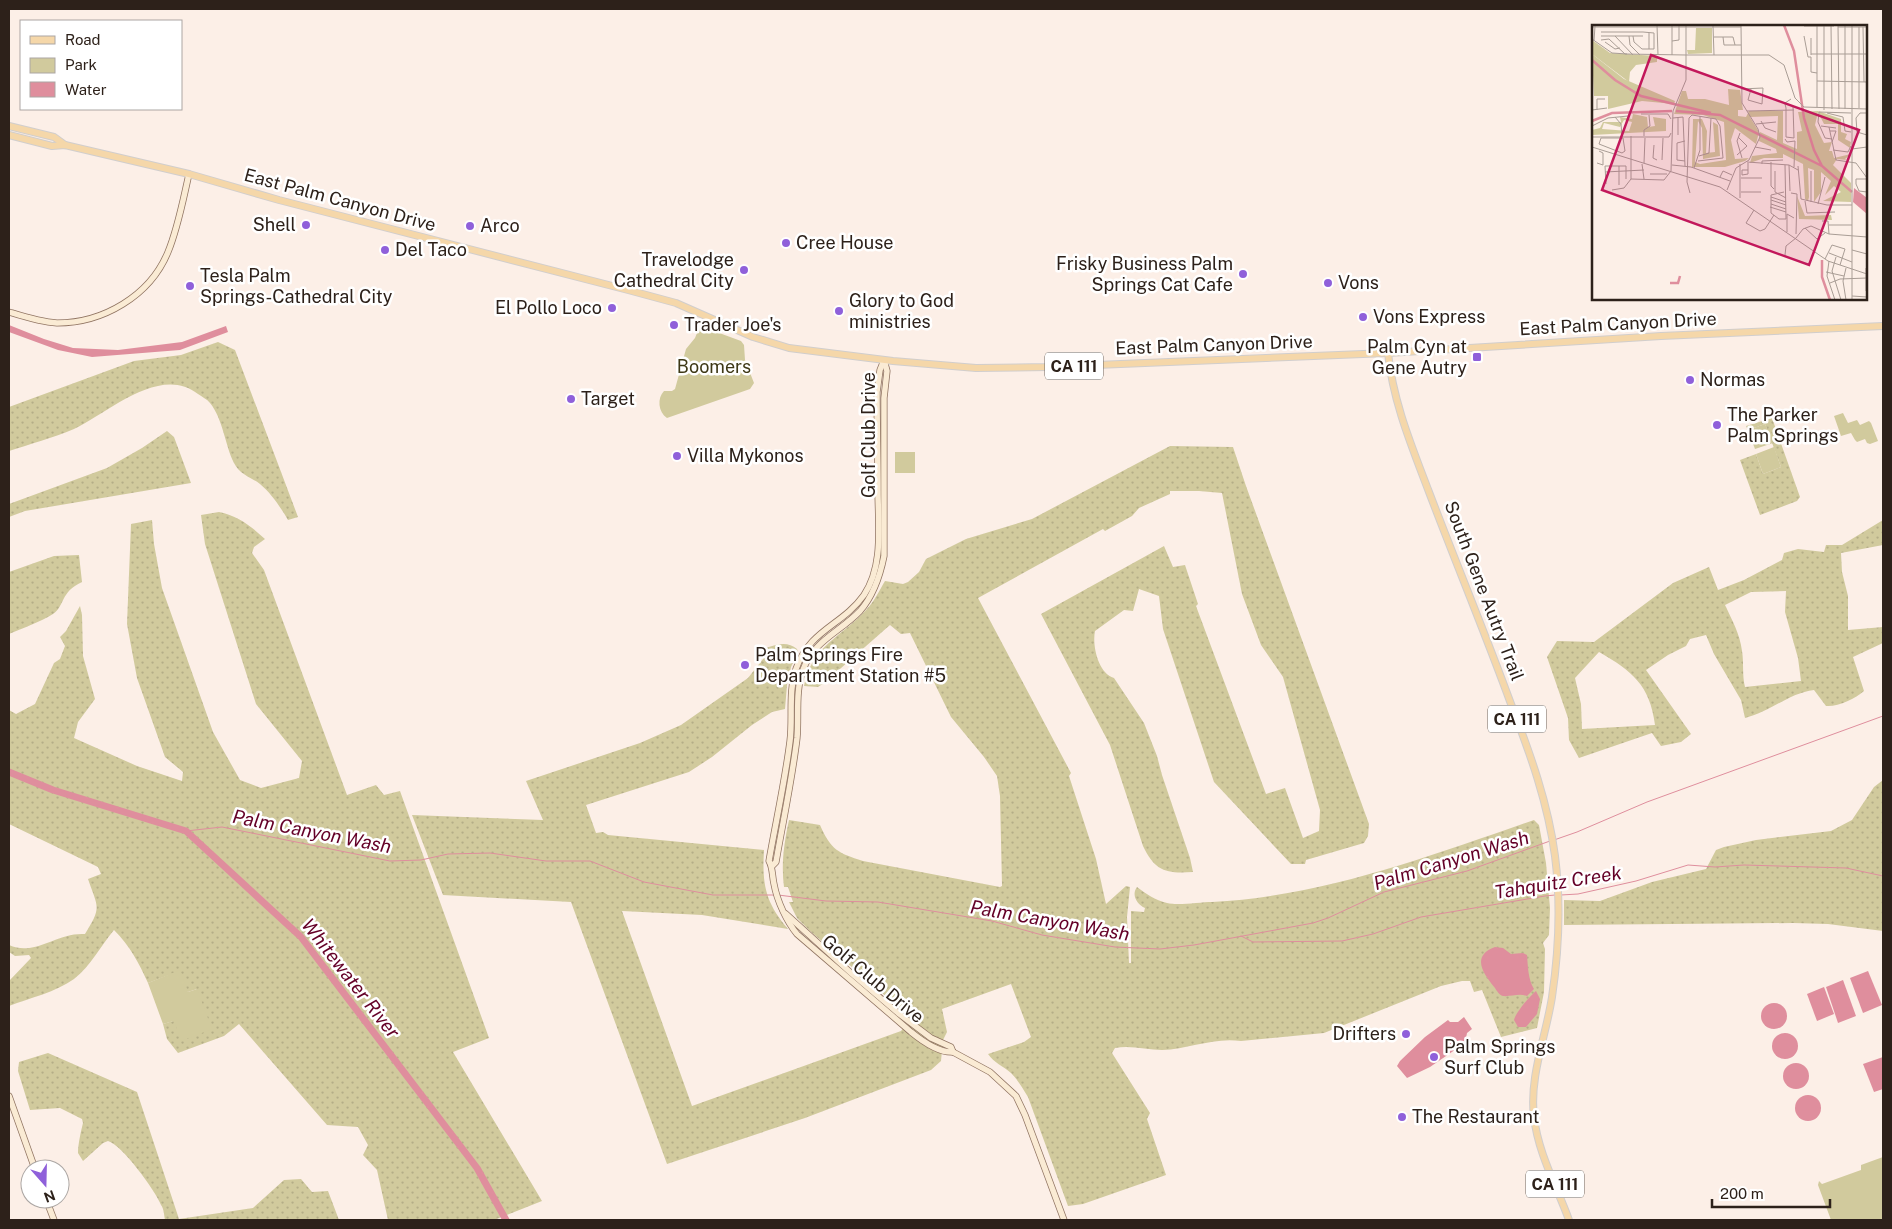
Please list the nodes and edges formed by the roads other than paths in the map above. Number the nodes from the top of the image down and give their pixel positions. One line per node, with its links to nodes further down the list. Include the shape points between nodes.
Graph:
1 (9, 126): 3 (main road, East Palm Canyon Drive, via 54,137)
2 (9, 135): 3 (main road, East Palm Canyon Drive, via 52,146)
3 (65, 145): 4 (main road, East Palm Canyon Drive)
4 (189, 174): 5 (street, via 168,254 148,283 126,303 102,315 72,322 41,321); 8 (main road, East Palm Canyon Drive / CA 111, via 676,303 753,337 789,348)
5 (9, 312)
6 (1883, 326): 7 (main road, East Palm Canyon Drive)
7 (1388, 353): 8 (main road, East Palm Canyon Drive / CA 111, via 1007,368); 12 (main road, South Gene Autry Trail / CA 111, via 1390,378 1400,412 1533,763 1548,817 1555,857 1559,926 1552,997 1535,1080 1534,1116 1541,1147)
8 (884, 360): 11 (street, Golf Club Drive, via 887,372 881,573 860,610 819,644 803,670 794,755 776,862 772,866 774,885 786,914 851,973 931,1038 1001,1080 1016,1096)
9 (9, 1096): 10 (street)
10 (31, 1159)
11 (1064, 1220)
12 (1569, 1220)

